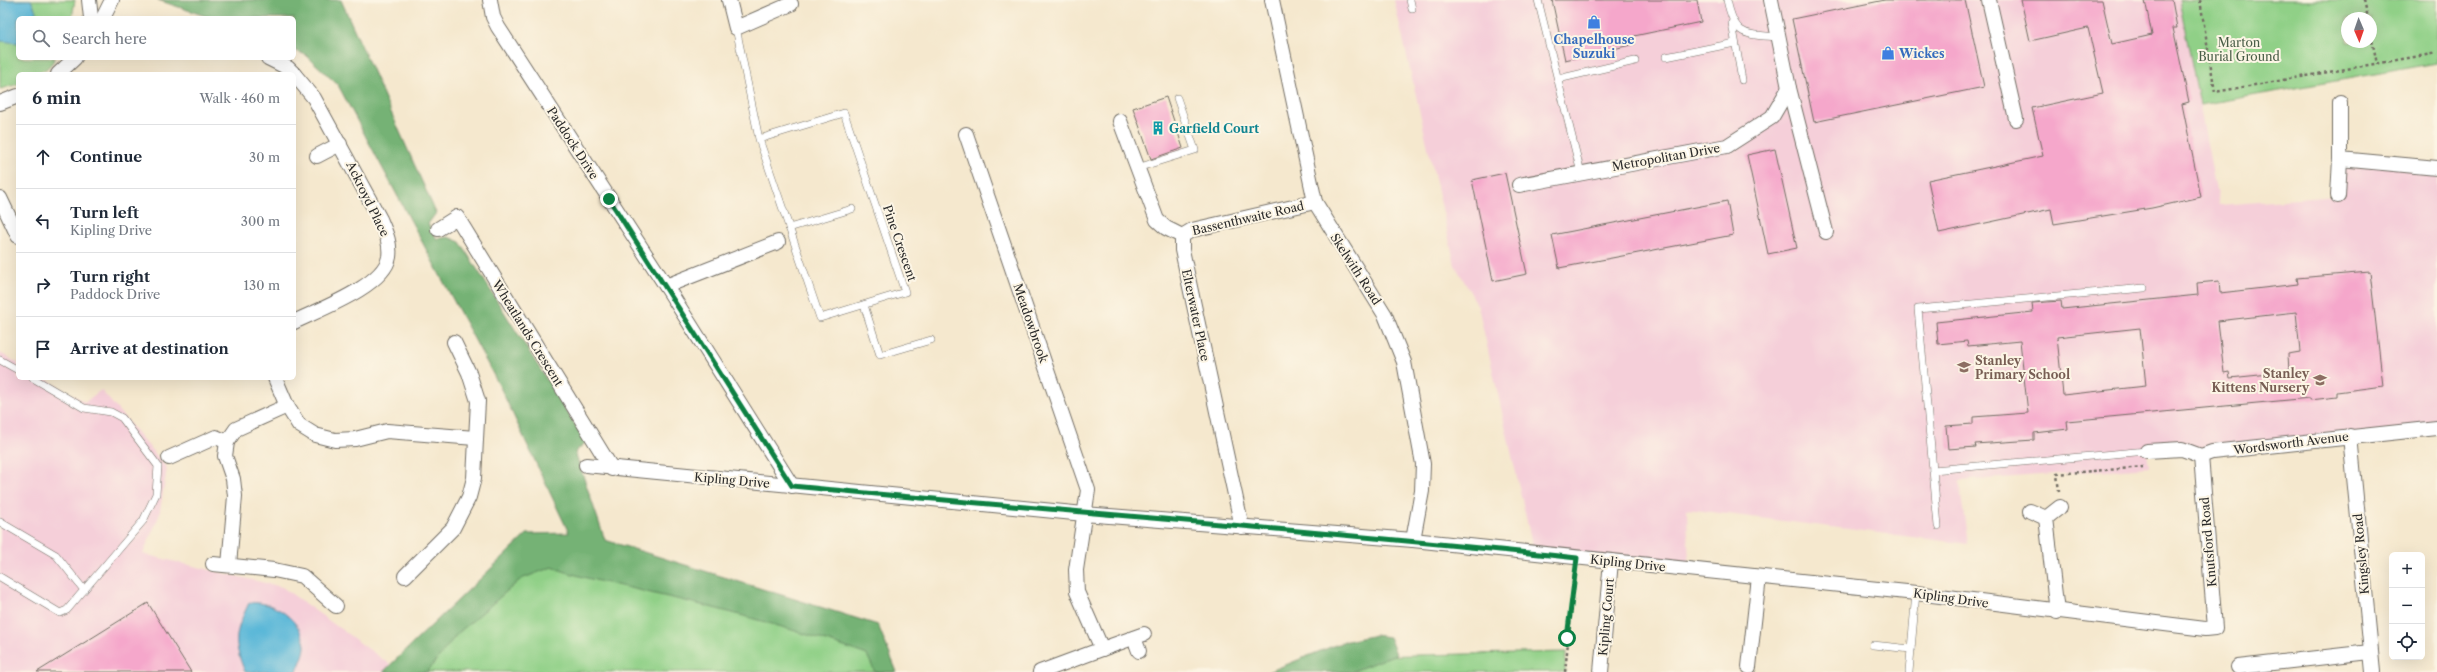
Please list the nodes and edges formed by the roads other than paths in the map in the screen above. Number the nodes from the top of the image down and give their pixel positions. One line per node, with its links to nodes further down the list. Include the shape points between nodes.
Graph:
1 (89, 0): 13 (street)
2 (112, 0): 14 (street)
3 (490, 0): 54 (street, Paddock Drive, via 498,28)
4 (729, 0): 16 (street)
5 (1272, 0): 45 (street, Skelwith Road)
6 (1410, 0): 12 (lane)
7 (1538, 0): 26 (lane)
8 (1727, 0): 15 (lane)
9 (1770, 0): 17 (street)
10 (1989, 0): 33 (street)
11 (790, 4): 16 (street)
12 (1412, 9)
13 (90, 16)
14 (104, 16)
15 (1731, 20): 17 (lane, via 1744,33); 18 (lane)
16 (736, 28): 36 (lane, Pine Crescent)
17 (1778, 36): 28 (street)
18 (1735, 43): 19 (lane); 27 (lane)
19 (1666, 57)
20 (73, 60): 23 (street)
21 (272, 60): 24 (street, Ackroyd Place)
22 (1635, 62): 26 (lane)
23 (60, 72)
24 (292, 72)
25 (296, 76): 37 (street, Ackroyd Place, via 314,98)
26 (1558, 79): 42 (lane)
27 (1742, 80)
28 (1789, 88): 42 (street, Metropolitan Drive, via 1772,117 1727,146); 51 (street)
29 (16, 97): 32 (street)
30 (1177, 98): 40 (lane, via 1195,150)
31 (2340, 102): 39 (street)
32 (0, 103)
33 (2016, 119)
34 (1120, 121): 40 (street)
35 (966, 134): 78 (street, Meadowbrook, via 1088,490)
36 (759, 139): 48 (lane, Pine Crescent); 56 (lane, Pine Crescent, via 844,113 905,292)
37 (340, 144): 38 (street); 57 (street, Ackroyd Place, via 380,219 389,240 389,258 379,275 358,290)
38 (317, 156)
39 (2340, 159): 41 (street); 44 (street)
40 (1136, 168): 52 (street, via 1157,220)
41 (2437, 168)
42 (1581, 173): 43 (street, Metropolitan Drive)
43 (1519, 185)
44 (2338, 196)
45 (1315, 202): 52 (street, Bassenthwaite Road, via 1192,230); 83 (street, Skelwith Road, via 1385,315 1404,362 1423,464 1422,491)
46 (1, 203): 50 (street)
47 (852, 209): 48 (lane)
48 (790, 228): 56 (lane, Pine Crescent, via 820,318)
49 (438, 229): 73 (street, Wheatlands Crescent, via 457,216)
50 (16, 232)
51 (1826, 232)
52 (1182, 236): 82 (street, Elterwater Place, via 1182,250)
53 (778, 242): 54 (street)
54 (666, 286): 75 (street, Paddock Drive)
55 (2144, 288): 74 (lane, via 1918,309)
56 (864, 305): 58 (lane, via 880,355)
57 (296, 321)
58 (931, 340)
59 (454, 342): 67 (street, via 469,373 478,401)
60 (0, 360): 61 (lane)
61 (16, 369)
62 (36, 380): 90 (lane, via 84,408 112,412 122,418 158,466 156,494 143,521)
63 (276, 380): 64 (street)
64 (287, 406): 67 (street, via 299,425 315,435 335,440 355,439 387,431); 68 (street, via 236,429)
65 (2437, 428): 66 (street, Wordsworth Avenue)
66 (2350, 436): 70 (street, Wordsworth Avenue, via 2212,452); 99 (street, Kingsley Road)
67 (476, 438): 87 (street, via 474,478 462,512 440,543)
68 (227, 442): 71 (street, via 216,437); 86 (street, via 225,456 235,496)
69 (2148, 451): 70 (street, via 2182,449); 74 (lane)
70 (2201, 456): 94 (street, Knutsford Road)
71 (169, 458)
72 (586, 465): 73 (street, Kipling Drive)
73 (612, 469): 75 (street, Kipling Drive)
74 (1933, 470): 81 (lane)
75 (792, 486): 78 (street, Kipling Drive)
76 (2060, 507): 79 (street)
77 (2030, 511): 79 (street)
78 (1084, 514): 82 (street, Kipling Drive); 96 (street, Meadowbrook, via 1076,570 1078,592)
79 (2046, 518): 93 (street)
80 (0, 522): 90 (lane, via 56,555)
81 (1938, 526)
82 (1242, 527): 83 (street, Kipling Drive)
83 (1413, 540): 84 (street, Kipling Drive)
84 (1611, 561): 89 (street, Kipling Drive); 103 (street, Kipling Court)
85 (213, 564): 86 (street)
86 (229, 565): 92 (street, via 302,576)
87 (405, 576)
88 (0, 577): 90 (lane, via 60,613 67,610)
89 (1759, 577): 91 (street, Kipling Drive); 100 (street)
90 (84, 590)
91 (1916, 593): 93 (street, Kipling Drive); 97 (lane)
92 (336, 606)
93 (2057, 612): 94 (street, Kipling Drive, via 2205,629)
94 (2215, 628)
95 (1873, 645): 97 (lane)
96 (1102, 649): 98 (street, via 1139,636); 102 (street)
97 (1911, 649): 104 (lane)
98 (1139, 651)
99 (2370, 652): 101 (street); 105 (street, Kingsley Road)
100 (1749, 667)
101 (2238, 667)
102 (1040, 672)
103 (1601, 672)
104 (1909, 672)
105 (2373, 672)

